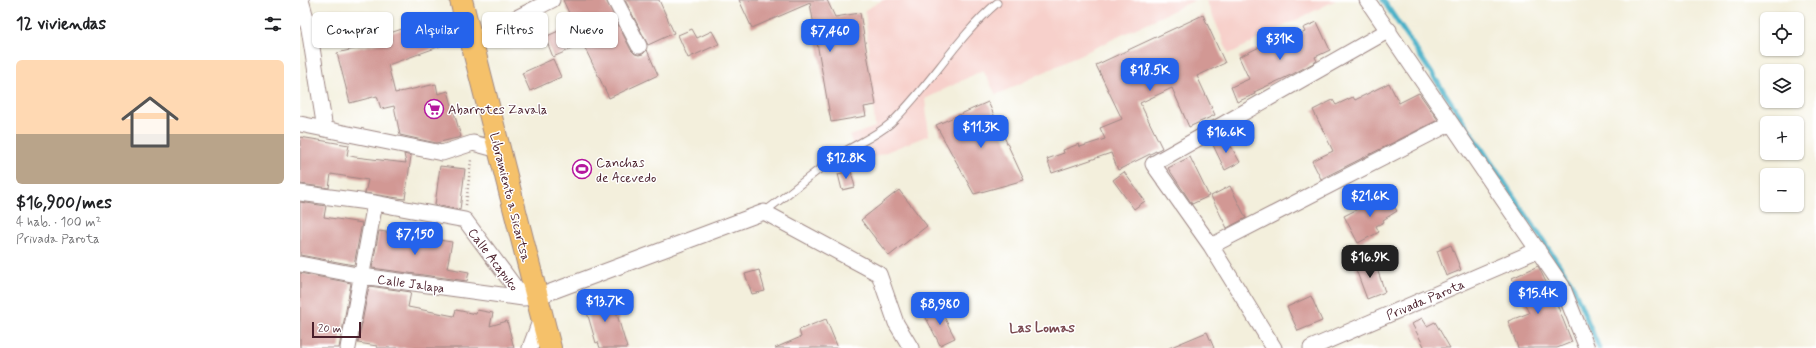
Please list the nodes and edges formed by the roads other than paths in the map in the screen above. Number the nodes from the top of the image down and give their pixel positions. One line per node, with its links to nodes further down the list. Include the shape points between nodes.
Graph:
1 (301, 0): 8 (street)
2 (461, 0): 7 (main road, Libramiento a Sicartsa)
3 (552, 0): 10 (street)
4 (615, 0): 11 (street)
5 (1367, 0): 9 (street)
6 (997, 3): 19 (lane, via 972,27 916,96 889,124 842,153)
7 (464, 12)
8 (304, 28): 15 (street)
9 (1389, 30): 13 (street); 20 (street, via 1153,164)
10 (474, 39)
11 (639, 46)
12 (473, 48): 16 (main road, Libramiento a Sicartsa)
13 (1451, 122): 20 (street); 21 (street)
14 (300, 124): 15 (street)
15 (325, 129): 16 (street, via 442,153 473,144)
16 (499, 150): 24 (main road, Libramiento a Sicartsa)
17 (300, 193): 18 (street, Calle Acapulco)
18 (375, 203): 23 (street); 24 (street, Calle Acapulco, via 465,220)
19 (764, 212): 24 (street); 28 (street, via 879,274 896,323)
20 (1211, 246): 29 (street)
21 (1538, 250): 30 (street, Privada Parota); 31 (street, via 1562,286)
22 (300, 264): 23 (street, Calle Jalapa)
23 (362, 276): 24 (street, Calle Jalapa); 25 (street)
24 (534, 304): 26 (street); 27 (main road, Libramiento a Sicartsa)
25 (348, 348)
26 (530, 348)
27 (550, 348)
28 (911, 348)
29 (1274, 348)
30 (1311, 348)
31 (1587, 348)

